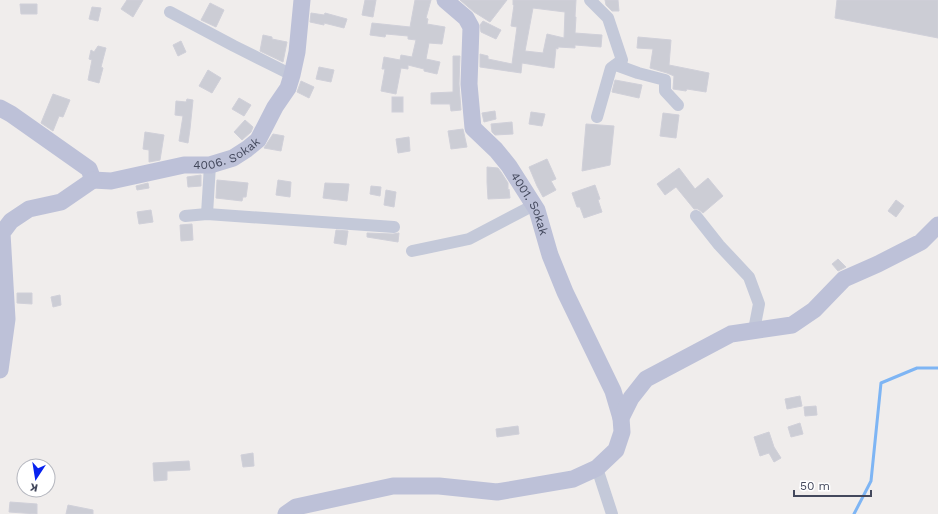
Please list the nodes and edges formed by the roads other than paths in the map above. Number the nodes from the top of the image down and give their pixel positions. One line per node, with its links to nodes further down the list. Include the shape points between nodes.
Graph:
1 (302, 0): 6 (street, 4006. Sokak)
2 (445, 0): 12 (street, 4001. Sokak, via 466,18 471,27 469,84 473,128 509,166)
3 (590, 0): 5 (street, via 608,18 622,60)
4 (170, 12): 6 (street)
5 (616, 65): 7 (street, via 666,80 665,91); 9 (street, via 611,68)
6 (292, 75): 10 (street, 4006. Sokak, via 288,88 258,140 233,158)
7 (678, 105)
8 (0, 108): 11 (street, via 88,169)
9 (597, 118)
10 (210, 165): 11 (street, 4006. Sokak, via 184,165 111,181); 13 (street)
11 (93, 180): 20 (street, via 61,202 29,209 11,221 2,233 7,319)
12 (534, 205): 18 (street, via 469,240); 21 (street, 4001. Sokak, via 565,292 613,391)
13 (207, 214): 14 (street); 17 (street)
14 (185, 216)
15 (696, 216): 19 (street, via 749,277 759,304)
16 (938, 225): 19 (street, via 921,242 844,279 814,310 792,325)
17 (394, 227)
18 (412, 251)
19 (754, 330): 21 (street, via 731,334 646,379 631,398)
20 (0, 370)
21 (621, 418): 22 (street, via 622,432 616,450)
22 (597, 468): 23 (street, via 574,479 497,492 439,486 393,486 296,507); 24 (street)
23 (286, 514)
24 (612, 514)

